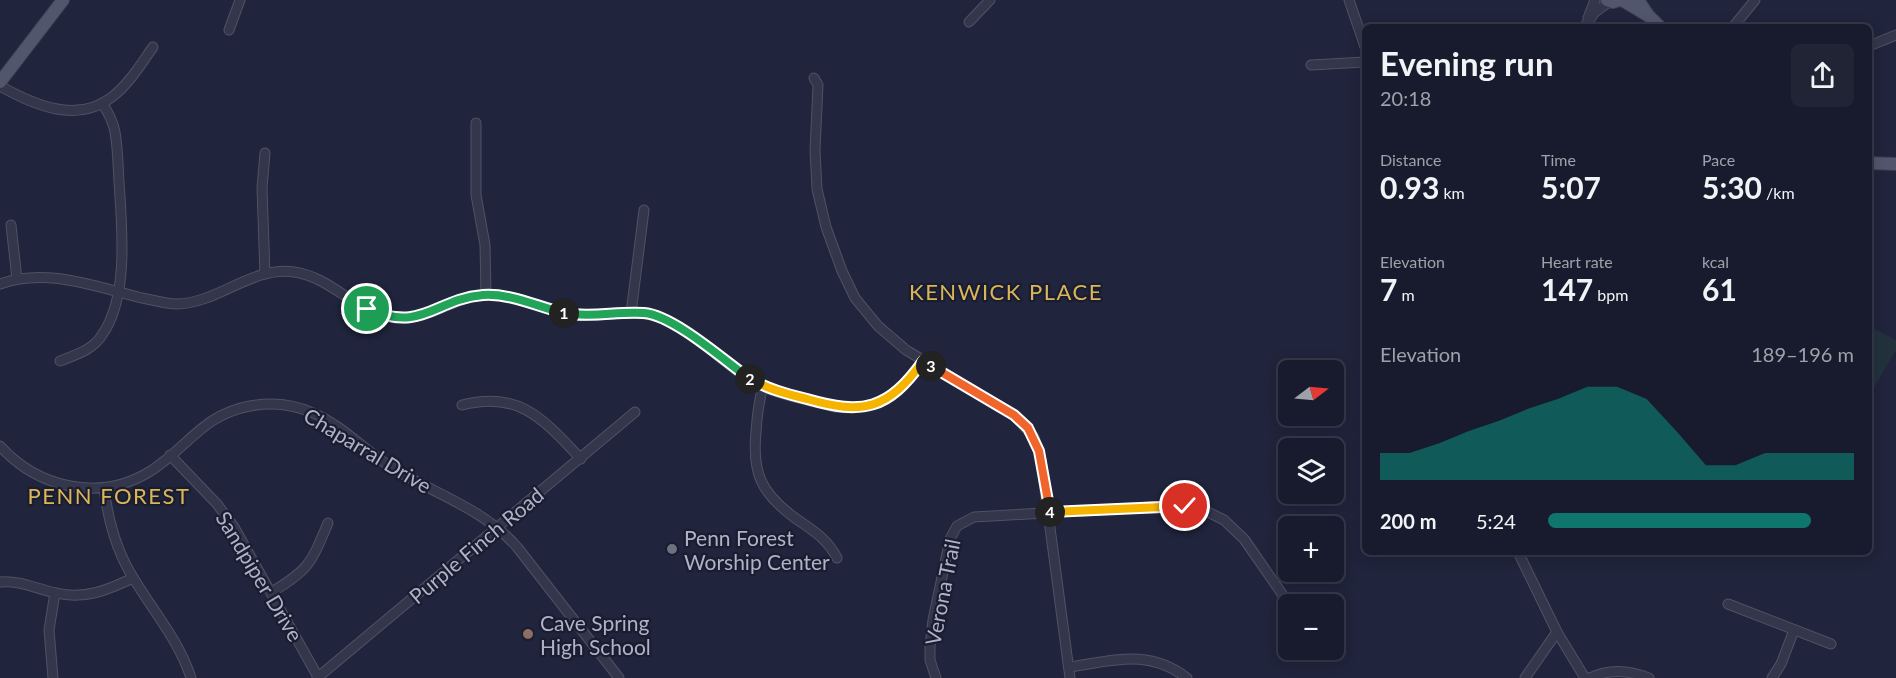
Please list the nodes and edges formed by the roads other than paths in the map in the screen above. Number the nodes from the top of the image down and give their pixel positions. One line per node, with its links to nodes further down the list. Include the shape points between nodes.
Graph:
1 (240, 0): 15 (street)
2 (990, 0): 10 (street)
3 (1349, 0): 17 (street)
4 (1595, 0): 11 (street)
5 (1615, 0): 9 (main road); 12 (street, via 1595,12)
6 (1638, 0): 9 (main road)
7 (1755, 0): 14 (street)
8 (58, 2): 23 (main road)
9 (1648, 15): 13 (main road)
10 (969, 22)
11 (1585, 24)
12 (1586, 24)
13 (1657, 24)
14 (1735, 24)
15 (229, 30)
16 (1896, 35): 18 (street)
17 (1362, 38)
18 (1872, 45)
19 (153, 47): 24 (street, via 121,87)
20 (1362, 62): 21 (street)
21 (1311, 65)
22 (814, 78): 37 (street, via 818,86 817,189 825,227 842,272 855,298 878,326)
23 (0, 84): 24 (street, via 33,103 61,110 86,109)
24 (102, 103): 34 (street, via 112,122 117,147 121,220)
25 (476, 123): 35 (street, via 476,195)
26 (265, 153): 31 (street)
27 (1872, 164): 28 (main road)
28 (1896, 164)
29 (644, 210): 36 (street)
30 (11, 225): 32 (street)
31 (265, 274): 34 (street, via 185,303 166,303); 35 (street, via 306,274 367,309 394,318 425,315)
32 (17, 279): 33 (street); 34 (street, via 56,278)
33 (0, 284)
34 (118, 292): 38 (street, via 112,317 101,337 88,349)
35 (486, 295): 36 (street, via 510,297 574,315)
36 (631, 314): 39 (street, via 650,314 669,321)
37 (923, 361): 39 (street, via 908,382 890,397 857,408 835,407); 46 (street, via 1005,409 1028,428 1041,460)
38 (60, 362)
39 (763, 386): 50 (street, via 754,453 760,481 777,503 827,541)
40 (462, 405): 44 (street, via 496,400 521,407 547,424)
41 (635, 412): 44 (street, Purple Finch Road)
42 (0, 446): 45 (street, Chaparral Drive, via 18,464 44,479 72,487)
43 (170, 455): 45 (street, Chaparral Drive, via 135,479); 48 (street, Chaparral Drive, via 199,429 229,412 262,404 299,408 325,419 391,467); 53 (street, Sandpiper Drive, via 217,504)
44 (580, 459): 48 (street, Purple Finch Road)
45 (104, 488): 51 (street, via 118,547)
46 (1048, 512): 55 (street, Verona Trail, via 1185,506 1206,511 1224,520 1244,539); 60 (street); 65 (street, Verona Trail, via 974,517 953,532 930,647)
47 (328, 523): 53 (street, via 308,566)
48 (498, 527): 61 (street, Purple Finch Road); 64 (street, Chaparral Drive)
49 (1519, 555): 58 (street)
50 (837, 558)
51 (133, 578): 54 (street, via 101,593); 63 (street, via 180,650)
52 (0, 582): 54 (street)
53 (272, 592): 61 (street, Sandpiper Drive)
54 (55, 593): 62 (street, via 50,630)
55 (1282, 594)
56 (1728, 604): 57 (street)
57 (1794, 630): 59 (street); 72 (street)
58 (1557, 632): 68 (street); 69 (street)
59 (1831, 644)
60 (1069, 667): 66 (street); 67 (street, via 1145,659 1163,663)
61 (317, 677)
62 (53, 678)
63 (191, 678)
64 (619, 678)
65 (936, 678)
66 (1070, 678)
67 (1187, 678)
68 (1525, 678)
69 (1585, 678)
70 (1590, 678): 71 (street, via 1623,671)
71 (1649, 678)
72 (1772, 678)

